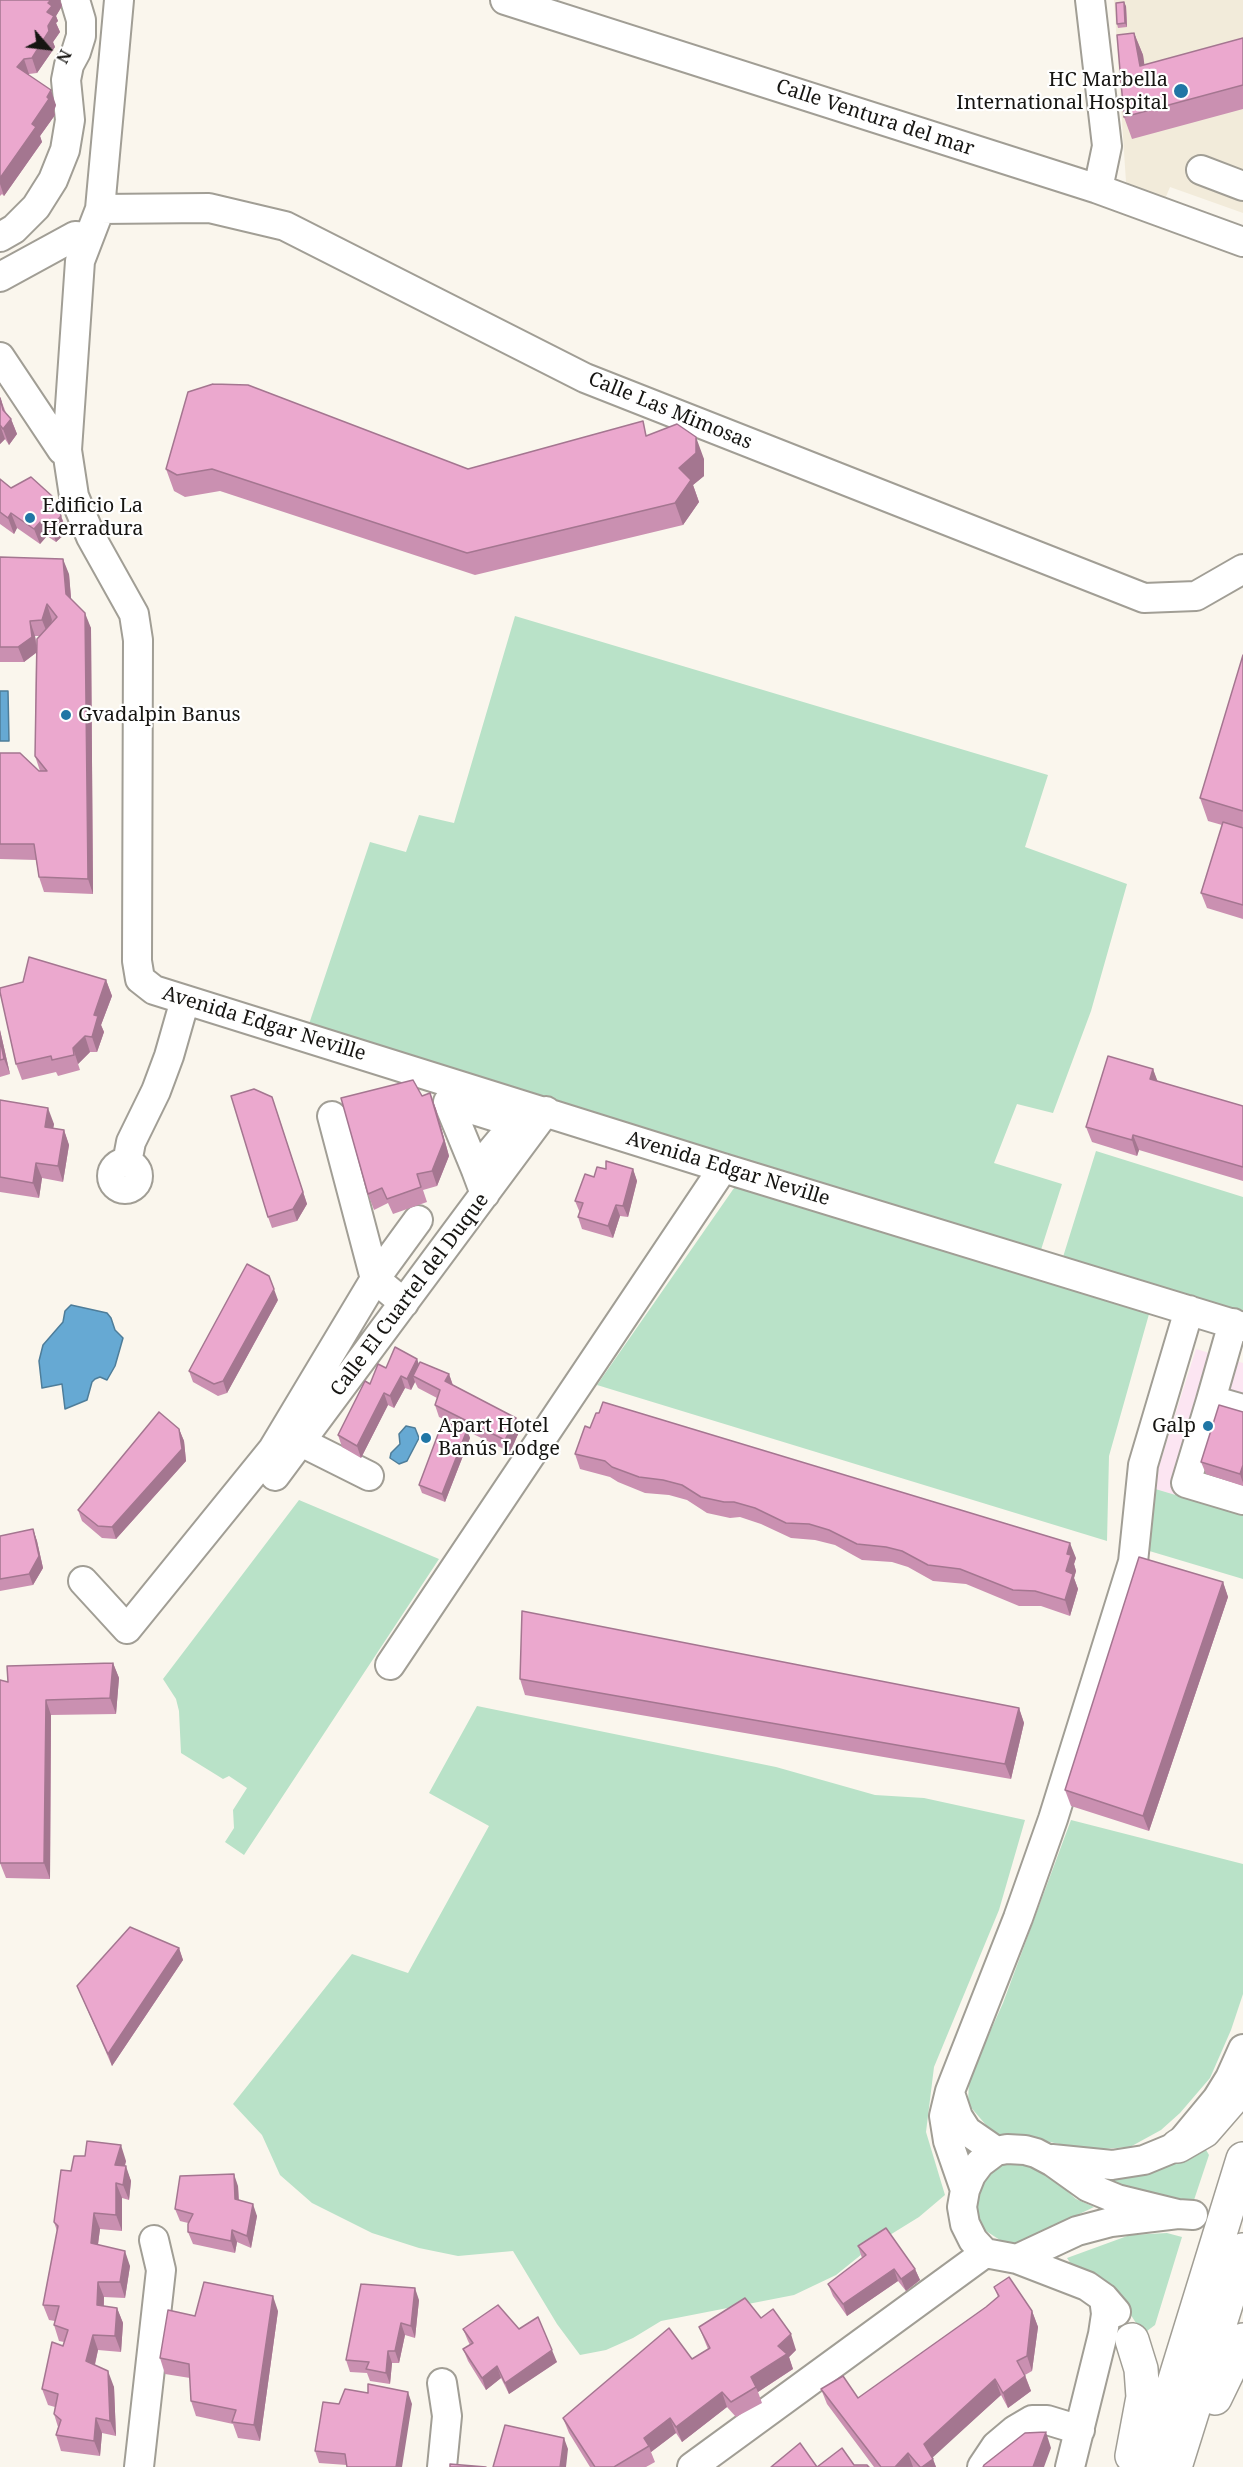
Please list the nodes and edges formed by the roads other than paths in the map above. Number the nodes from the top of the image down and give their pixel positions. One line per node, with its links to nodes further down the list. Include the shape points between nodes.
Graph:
1 (75, 0): 9 (street, via 81,36 66,80 70,120 65,150 36,207)
2 (119, 0): 8 (street, Avenida Edgar Neville)
3 (505, 0): 7 (street, Calle Ventura del mar)
4 (1090, 0): 7 (street, via 1107,147)
5 (1201, 170): 6 (street)
6 (1243, 186)
7 (1098, 189): 11 (street, Calle Ventura del mar)
8 (100, 209): 10 (street, Avenida Edgar Neville); 15 (street, Calle Las Mimosas, via 209,208 285,226 585,378 1144,598 1196,596)
9 (0, 237)
10 (89, 237): 12 (street, via 75,236); 14 (street, Avenida Edgar Neville, via 80,261)
11 (1243, 242)
12 (0, 277)
13 (0, 357): 14 (street, via 62,450)
14 (67, 450): 16 (street, Avenida Edgar Neville, via 74,496 96,547 134,614 138,640 137,961 140,979 147,986)
15 (1243, 569)
16 (174, 996): 17 (street, Avenida Edgar Neville); 19 (street, via 169,1056 131,1142)
17 (546, 1111): 20 (street, Avenida Edgar Neville); 23 (street, Calle El Cuartel del Duque, via 480,1182)
18 (332, 1116): 22 (street)
19 (127, 1162)
20 (723, 1168): 24 (street, Avenida Edgar Neville); 33 (street)
21 (418, 1220): 22 (street)
22 (375, 1279): 23 (street); 32 (street, via 273,1449 127,1629)
23 (404, 1303): 28 (street, Calle El Cuartel del Duque)
24 (1189, 1310): 25 (street, Avenida Edgar Neville); 36 (street, via 1143,1465 1133,1562 1053,1819)
25 (1238, 1325): 26 (street)
26 (1211, 1400): 27 (street); 31 (street, via 1186,1483)
27 (1243, 1409)
28 (301, 1442): 29 (street); 30 (street, Calle El Cuartel del Duque)
29 (369, 1476)
30 (273, 1478)
31 (1243, 1500)
32 (83, 1581)
33 (390, 1665)
34 (1243, 2049): 37 (street, via 1217,2099)
35 (1243, 2086): 37 (highway, via 1204,2132)
36 (950, 2091): 38 (street, via 967,2131); 41 (street, via 944,2116)
37 (1178, 2146): 39 (street, via 1144,2160 1112,2165)
38 (996, 2151): 39 (street, via 1025,2150); 41 (street, via 980,2163)
39 (1046, 2158): 45 (street, via 1088,2187 1117,2199 1185,2215 1111,2222 1077,2231)
40 (1243, 2159): 58 (highway)
41 (965, 2190): 44 (street, via 965,2224)
42 (154, 2240): 52 (street, via 161,2270)
43 (1243, 2250): 59 (highway)
44 (985, 2253): 45 (street); 54 (street)
45 (1017, 2259): 46 (street, via 1069,2278)
46 (1104, 2298): 47 (street, via 1119,2315); 49 (street, via 1106,2314)
47 (1132, 2340): 49 (street, via 1108,2342); 57 (highway, via 1141,2369 1143,2397)
48 (1243, 2340): 59 (highway, via 1208,2416)
49 (1097, 2358): 51 (street)
50 (442, 2383): 53 (street, via 447,2416)
51 (1080, 2430): 55 (street, via 1032,2421 996,2446); 56 (street)
52 (140, 2467)
53 (442, 2467)
54 (692, 2467)
55 (982, 2467)
56 (1070, 2467)
57 (1129, 2467)
58 (1148, 2467)
59 (1176, 2467)

